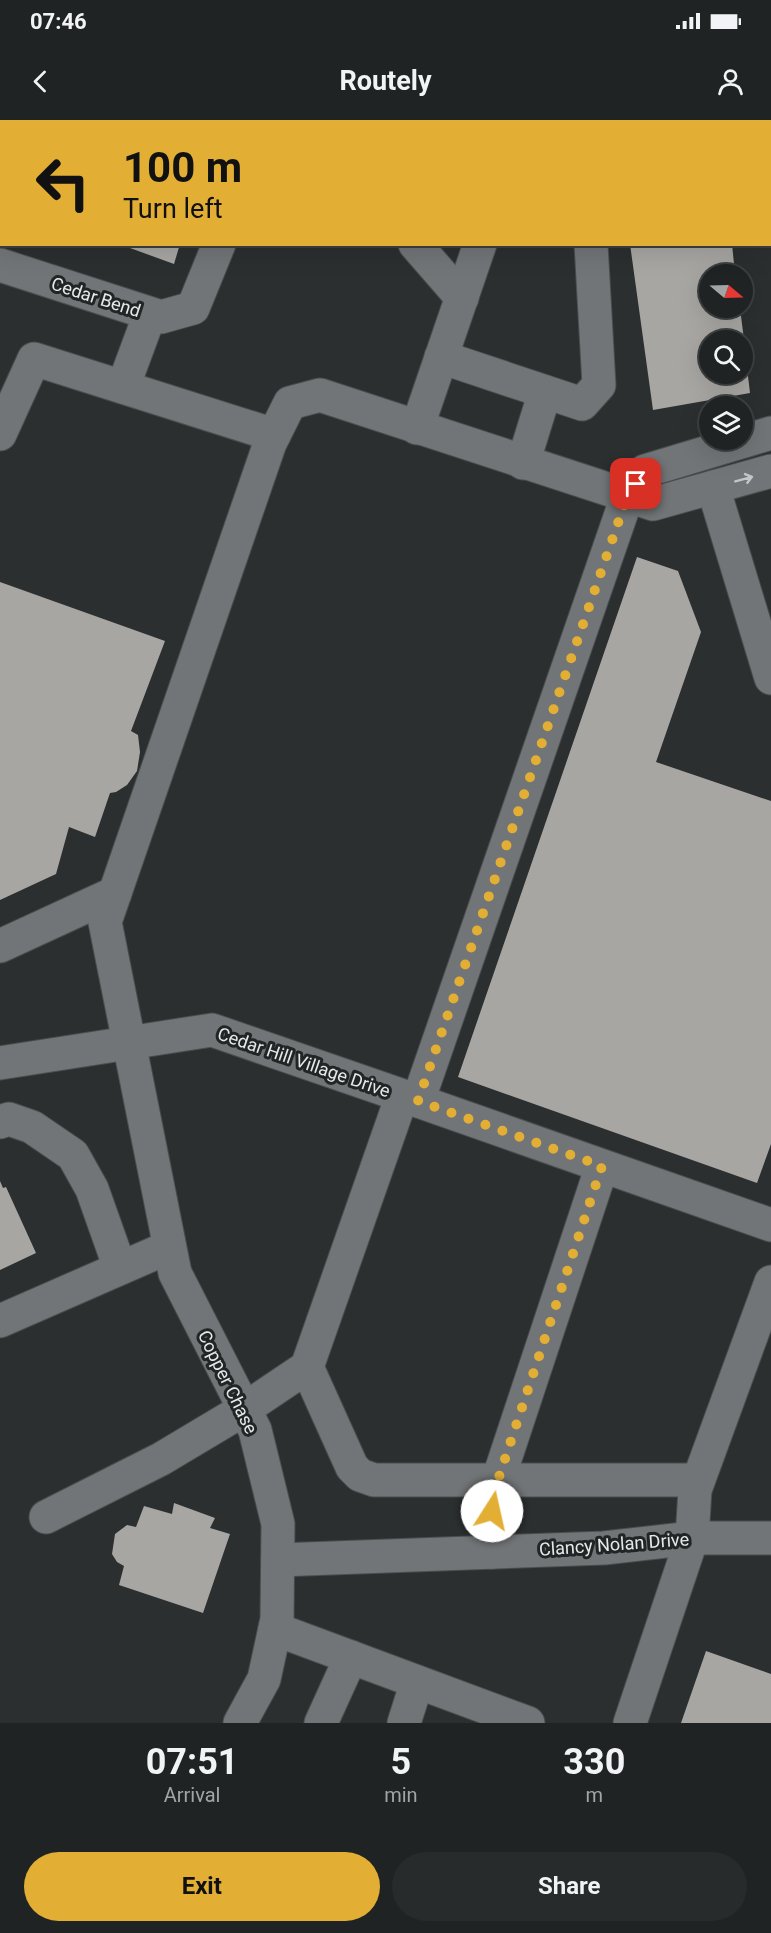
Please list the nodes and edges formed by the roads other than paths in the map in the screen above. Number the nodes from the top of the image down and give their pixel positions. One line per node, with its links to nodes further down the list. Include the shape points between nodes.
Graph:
1 (218, 246): 7 (street, Cedar Bend, via 193,308 167,316)
2 (417, 246): 6 (street)
3 (479, 246): 6 (street)
4 (591, 246): 10 (street, via 600,385 582,404)
5 (0, 265): 7 (street, Cedar Bend)
6 (462, 298): 8 (street)
7 (150, 314): 9 (street)
8 (441, 357): 10 (street); 11 (street)
9 (123, 387): 13 (street, via 34,359); 14 (street)
10 (545, 392): 15 (street)
11 (417, 428): 14 (street, Copper Chase, via 320,395 290,404); 15 (street, Copper Chase)
12 (771, 433): 18 (street, via 645,471)
13 (0, 434)
14 (274, 435): 20 (street, Copper Chase)
15 (523, 463): 18 (street, Copper Chase)
16 (771, 471): 17 (street, one-way to 16)
17 (713, 487): 18 (street, via 653,504); 19 (street)
18 (627, 497): 24 (street)
19 (771, 678)
20 (115, 893): 21 (street); 22 (street, Copper Chase, via 105,922)
21 (0, 946)
22 (127, 1042): 23 (street, Cedar Hill Village Drive); 24 (street, Cedar Hill Village Drive, via 212,1030); 28 (street, Copper Chase)
23 (0, 1064)
24 (410, 1099): 26 (street, Cedar Hill Village Drive); 32 (street)
25 (0, 1122): 29 (street, via 9,1119 32,1127 73,1155 92,1189)
26 (602, 1166): 27 (street, Cedar Hill Village Drive); 34 (street)
27 (771, 1225)
28 (170, 1247): 29 (street); 33 (street, Copper Chase, via 175,1273)
29 (120, 1268): 31 (street)
30 (771, 1282): 35 (street)
31 (0, 1321)
32 (307, 1367): 33 (street); 34 (street, via 352,1467 360,1475 374,1480)
33 (243, 1410): 36 (street, via 141,1469); 40 (street, Copper Chase, via 255,1430 278,1524)
34 (498, 1480): 35 (street); 39 (street, via 492,1511)
35 (698, 1480): 37 (street)
36 (46, 1517)
37 (692, 1538): 38 (street, Clancy Nolan Drive); 39 (street, Clancy Nolan Drive, via 604,1548); 48 (street)
38 (771, 1538)
39 (492, 1552): 40 (street, Clancy Nolan Drive)
40 (278, 1560): 41 (street, Copper Chase)
41 (275, 1629): 42 (street); 44 (street, Copper Chase, via 264,1679)
42 (351, 1657): 43 (street); 45 (street)
43 (417, 1682): 46 (street); 47 (street)
44 (240, 1723)
45 (321, 1723)
46 (404, 1723)
47 (528, 1723)
48 (630, 1723)

